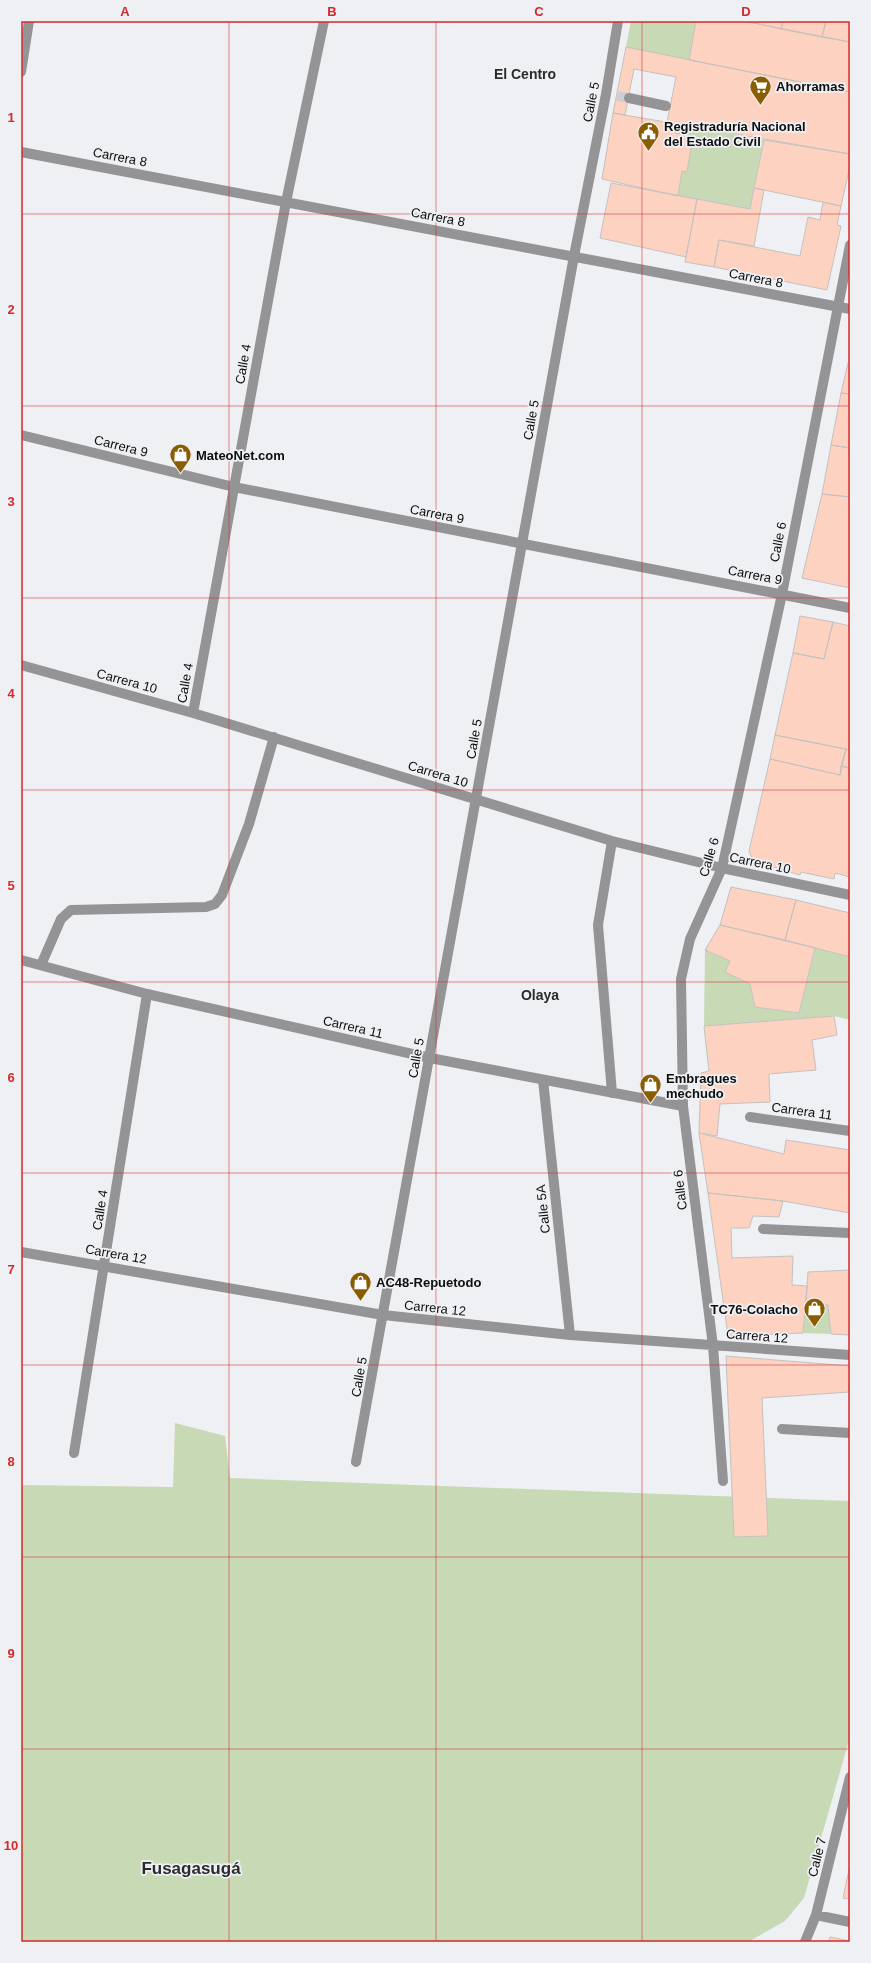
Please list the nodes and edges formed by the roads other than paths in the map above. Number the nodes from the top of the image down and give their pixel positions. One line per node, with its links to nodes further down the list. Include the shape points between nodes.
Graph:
1 (28, 21): 4 (street)
2 (324, 21): 10 (street, Calle 4)
3 (618, 21): 5 (street, Calle 5)
4 (21, 72)
5 (606, 94): 6 (street); 12 (street, Calle 5)
6 (617, 96)
7 (629, 98): 8 (street)
8 (666, 106)
9 (21, 152): 10 (street, Carrera 8)
10 (286, 202): 12 (street, Carrera 8); 16 (street, Calle 4)
11 (850, 245): 13 (street, Calle 6)
12 (574, 256): 13 (street, Carrera 8); 17 (street, Calle 5)
13 (837, 306): 14 (street, Carrera 8); 18 (street, Calle 6)
14 (850, 309)
15 (21, 435): 16 (street, Carrera 9)
16 (234, 487): 17 (street, Carrera 9); 21 (street, Calle 4)
17 (522, 545): 18 (street, Carrera 9); 23 (street, Calle 5)
18 (782, 594): 19 (street, Carrera 9); 25 (street, Calle 6)
19 (850, 608)
20 (21, 665): 21 (street, Carrera 10)
21 (193, 712): 22 (street, Carrera 10)
22 (274, 737): 23 (street, Carrera 10); 28 (street, via 249,824 222,895 215,904 206,907 71,910 61,919)
23 (476, 800): 24 (street, Carrera 10); 30 (street, Calle 5)
24 (612, 841): 25 (street, Carrera 10); 32 (street, via 598,925)
25 (722, 868): 26 (street, Carrera 10); 33 (street, Calle 6, via 690,939 681,979)
26 (850, 895)
27 (21, 960): 28 (street, Carrera 11)
28 (41, 965): 29 (street, Carrera 11)
29 (147, 994): 30 (street, Carrera 11); 39 (street, Calle 4)
30 (430, 1058): 31 (street, Carrera 11); 40 (street, Calle 5)
31 (543, 1080): 32 (street, Carrera 11); 41 (street, Calle 5A)
32 (612, 1093): 33 (street, Carrera 11)
33 (683, 1106): 42 (street, Calle 6)
34 (750, 1117): 35 (street, Carrera 11)
35 (850, 1131)
36 (763, 1229): 37 (street)
37 (850, 1233)
38 (21, 1252): 39 (street, Carrera 12)
39 (105, 1265): 40 (street, Carrera 12); 46 (street, Calle 4)
40 (383, 1315): 41 (street, Carrera 12); 47 (street, Calle 5)
41 (570, 1335): 42 (street, Carrera 12)
42 (712, 1346): 43 (street, Carrera 12); 48 (street, Calle 6)
43 (850, 1355)
44 (782, 1429): 45 (street)
45 (850, 1433)
46 (74, 1453)
47 (356, 1462)
48 (722, 1481)
49 (850, 1777): 50 (street, Calle 7)
50 (816, 1916): 51 (street); 52 (street, Calle 7)
51 (850, 1922)
52 (805, 1942)

